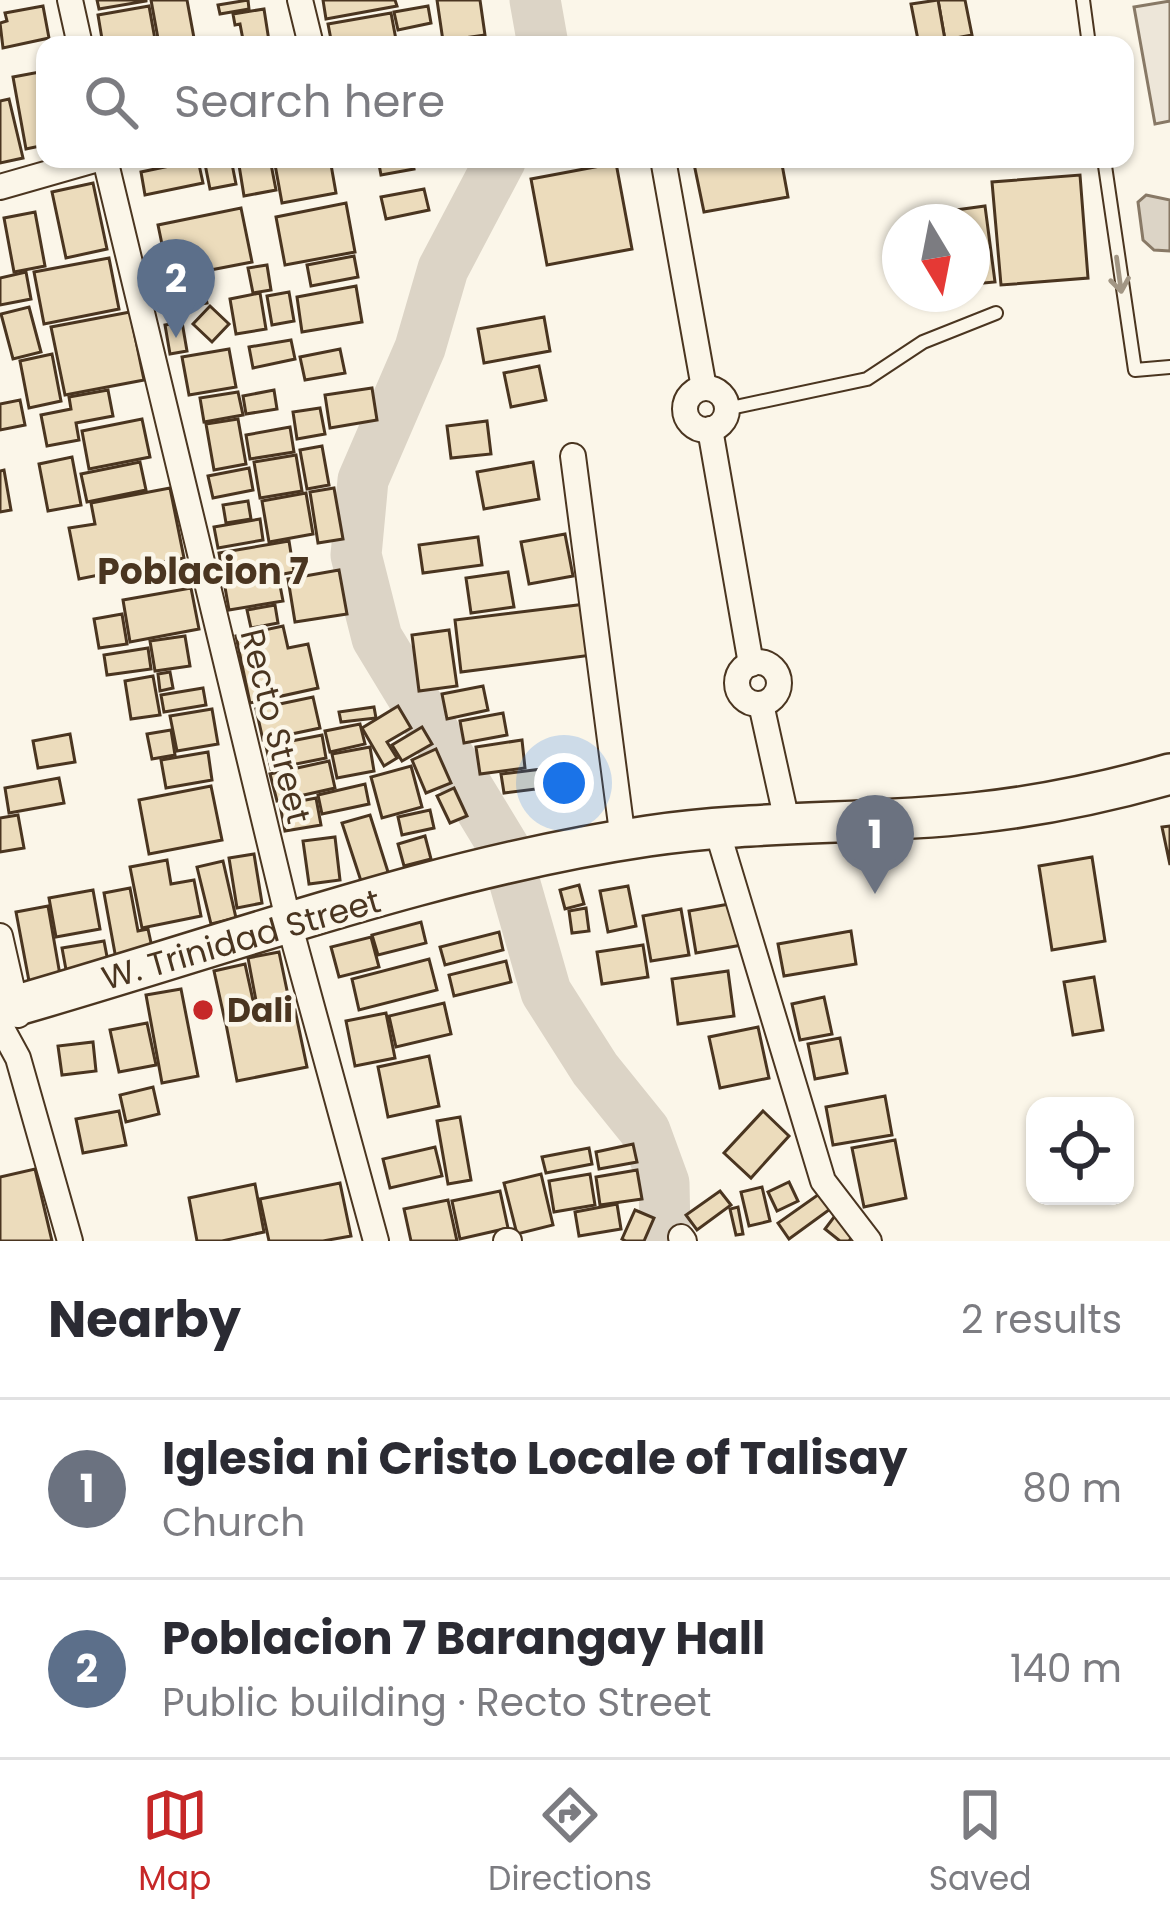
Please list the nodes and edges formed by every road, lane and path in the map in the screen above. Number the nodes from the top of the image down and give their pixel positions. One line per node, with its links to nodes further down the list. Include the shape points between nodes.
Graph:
1 (70, 0): 4 (street)
2 (300, 0): 5 (street)
3 (1083, 0): 6 (lane)
4 (78, 36)
5 (309, 36)
6 (1088, 36)
7 (69, 168): 11 (street)
8 (104, 168): 21 (street, Recto Street)
9 (665, 168): 14 (street)
10 (1105, 168): 13 (lane, one-way to 13, via 1135,370)
11 (0, 187)
12 (995, 313): 15 (lane, via 923,342 867,380)
13 (1170, 367)
14 (704, 388): 15 (street, via 717,392); 15 (street, via 685,412 692,424)
15 (718, 419): 18 (street, via 752,664 737,685 761,704)
16 (573, 456): 20 (street)
17 (1170, 774): 18 (main road, W. Trinidad Street, via 976,813)
18 (788, 826): 19 (main road, W. Trinidad Street)
19 (717, 830): 20 (main road, W. Trinidad Street); 26 (street, via 823,1181)
20 (623, 840): 21 (main road, W. Trinidad Street)
21 (290, 923): 23 (main road, W. Trinidad Street); 24 (street, Recto Street)
22 (0, 936): 23 (street)
23 (6, 1013): 25 (street)
24 (371, 1240)
25 (70, 1241)
26 (869, 1241)

